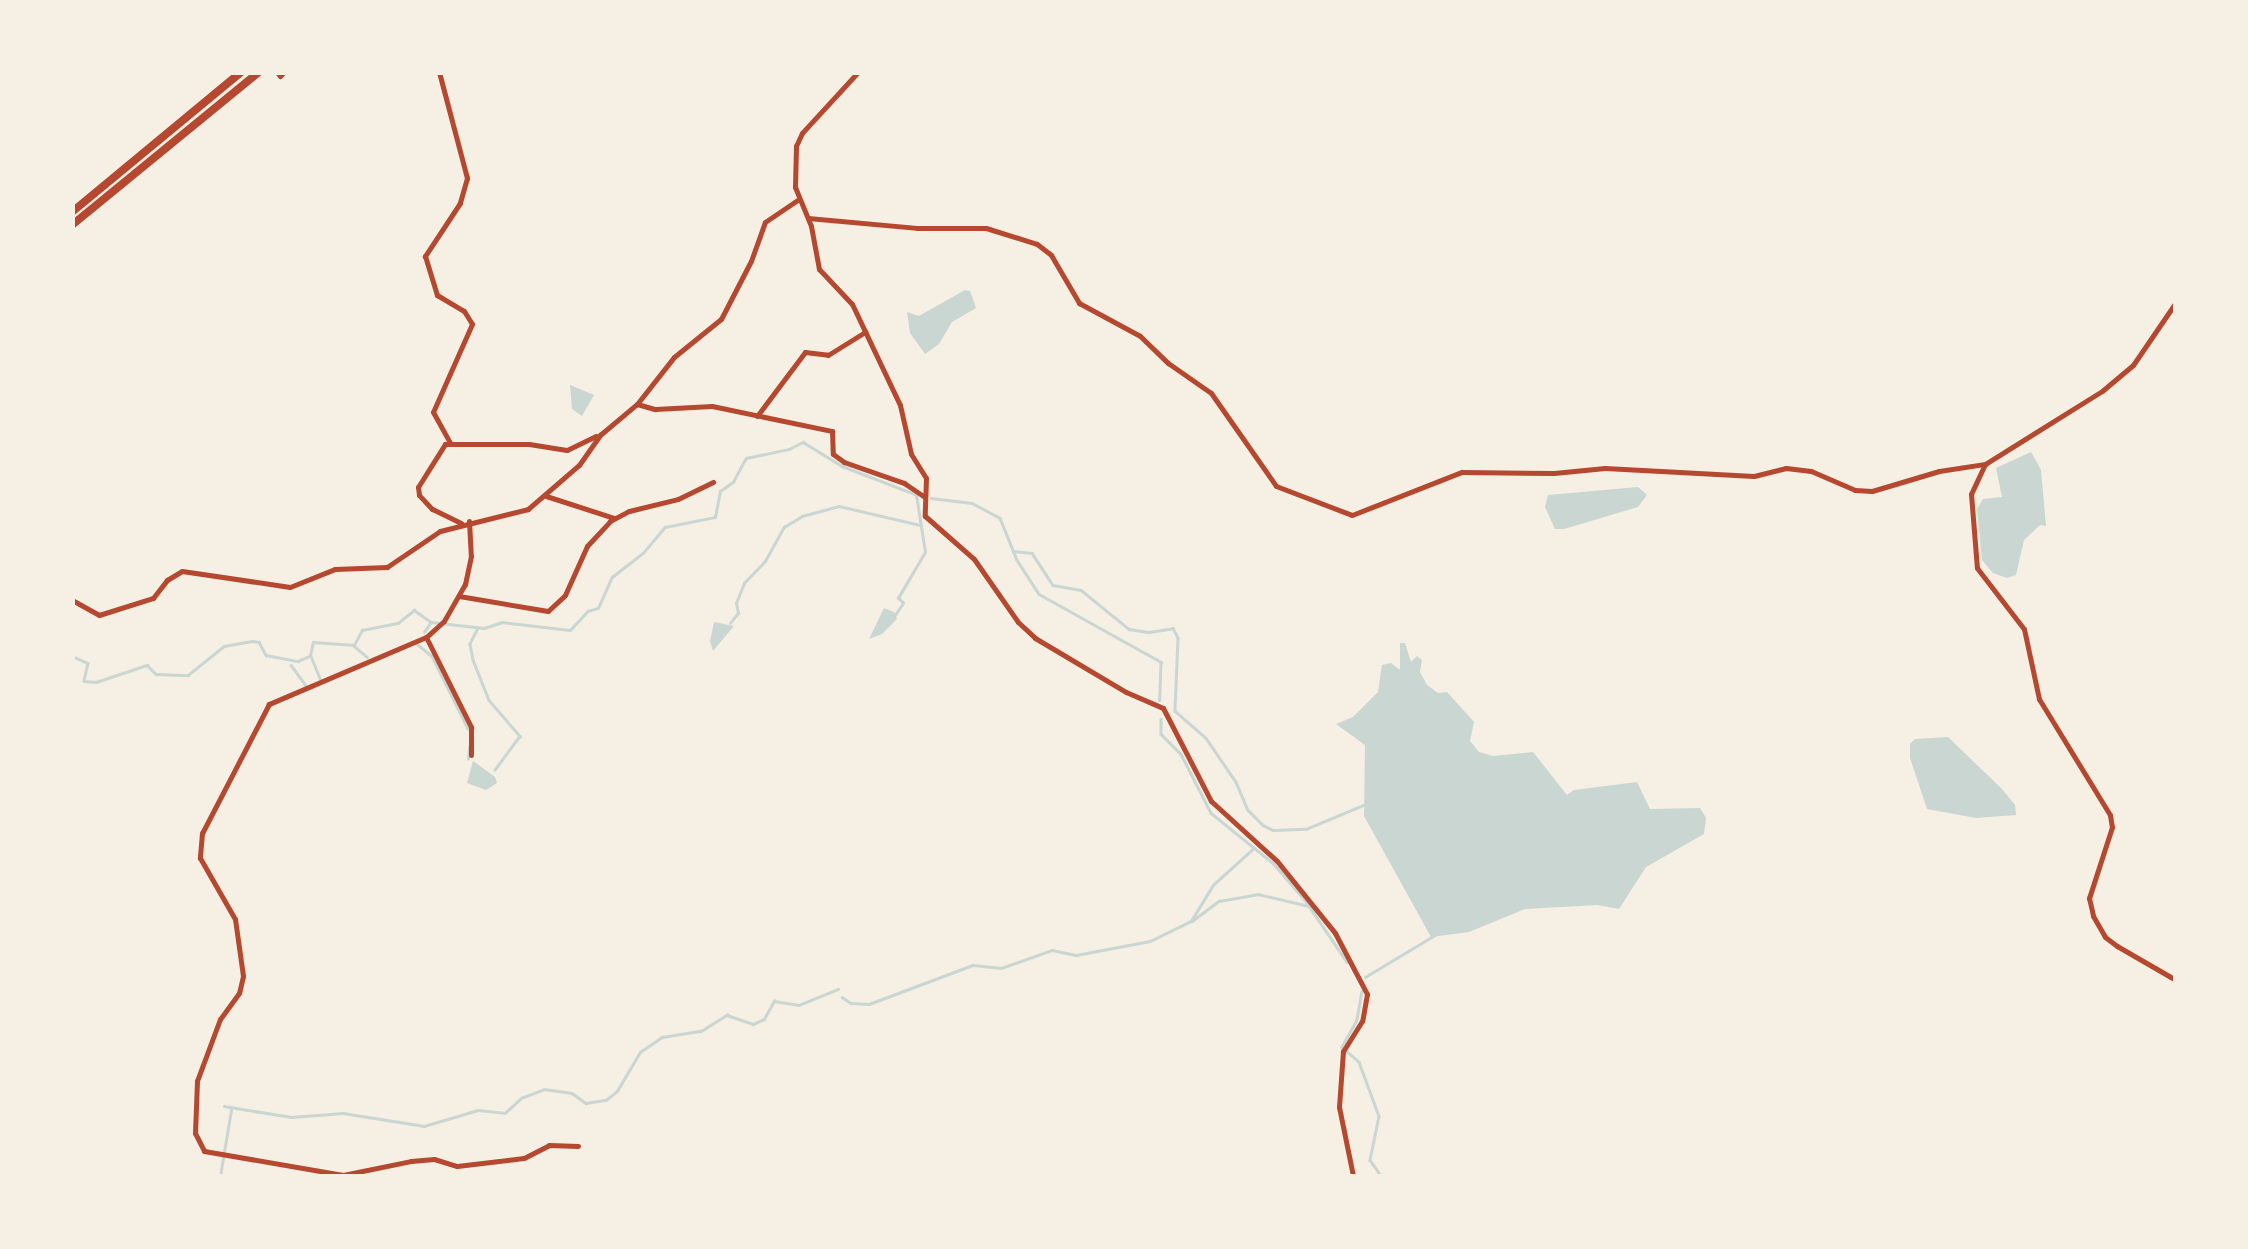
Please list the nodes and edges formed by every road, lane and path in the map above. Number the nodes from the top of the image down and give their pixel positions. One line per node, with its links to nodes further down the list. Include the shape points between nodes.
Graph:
1 (241, 72): 8 (main road)
2 (259, 72): 10 (main road)
3 (276, 72): 4 (street)
4 (284, 72)
5 (439, 72): 16 (street, via 467,178 460,204 425,256 437,295 472,324 433,412)
6 (858, 72): 7 (street, via 796,146)
7 (799, 200): 9 (street); 13 (street, via 765,222 722,319 674,357)
8 (72, 212)
9 (808, 218): 12 (street, via 820,269 852,304); 17 (street, via 986,228 1037,244 1051,255 1078,303 1140,336 1211,392 1276,486 1352,516 1462,472 1605,468 1754,476 1786,468 1872,491)
10 (72, 226)
11 (2176, 302): 17 (street, via 2134,365)
12 (866, 332): 14 (street, via 828,355 805,352); 20 (street, via 900,405 912,454 926,478)
13 (637, 404): 14 (street, via 712,406); 15 (street)
14 (757, 416): 20 (street, via 832,430 833,454 844,462)
15 (600, 434): 16 (street, via 567,450); 19 (street)
16 (450, 443): 23 (street, via 440,447 418,495)
17 (1985, 464): 28 (street, via 1971,494 1977,568 2024,629 2039,699 2110,815 2089,898 2093,916 2105,937)
18 (713, 482): 21 (street)
19 (546, 496): 21 (street); 22 (street, via 517,512)
20 (925, 497): 30 (street, via 929,524 974,559 1036,638 1163,708 1211,801 1317,908 1368,994 1344,1050 1339,1107)
21 (614, 518): 24 (street, via 587,546 564,595 548,611)
22 (470, 521): 23 (street); 24 (street, via 471,556)
23 (461, 523): 25 (street, via 387,566 335,568 290,587 182,571 152,598 98,615)
24 (459, 596): 26 (street)
25 (72, 600)
26 (426, 637): 27 (street, via 471,726); 29 (street, via 268,704 202,832 200,858 235,919 243,976 213,1034 193,1114 204,1151 343,1175 411,1161 457,1166 524,1158 548,1145)
27 (471, 756)
28 (2176, 980)
29 (578, 1146)
30 (1353, 1176)

